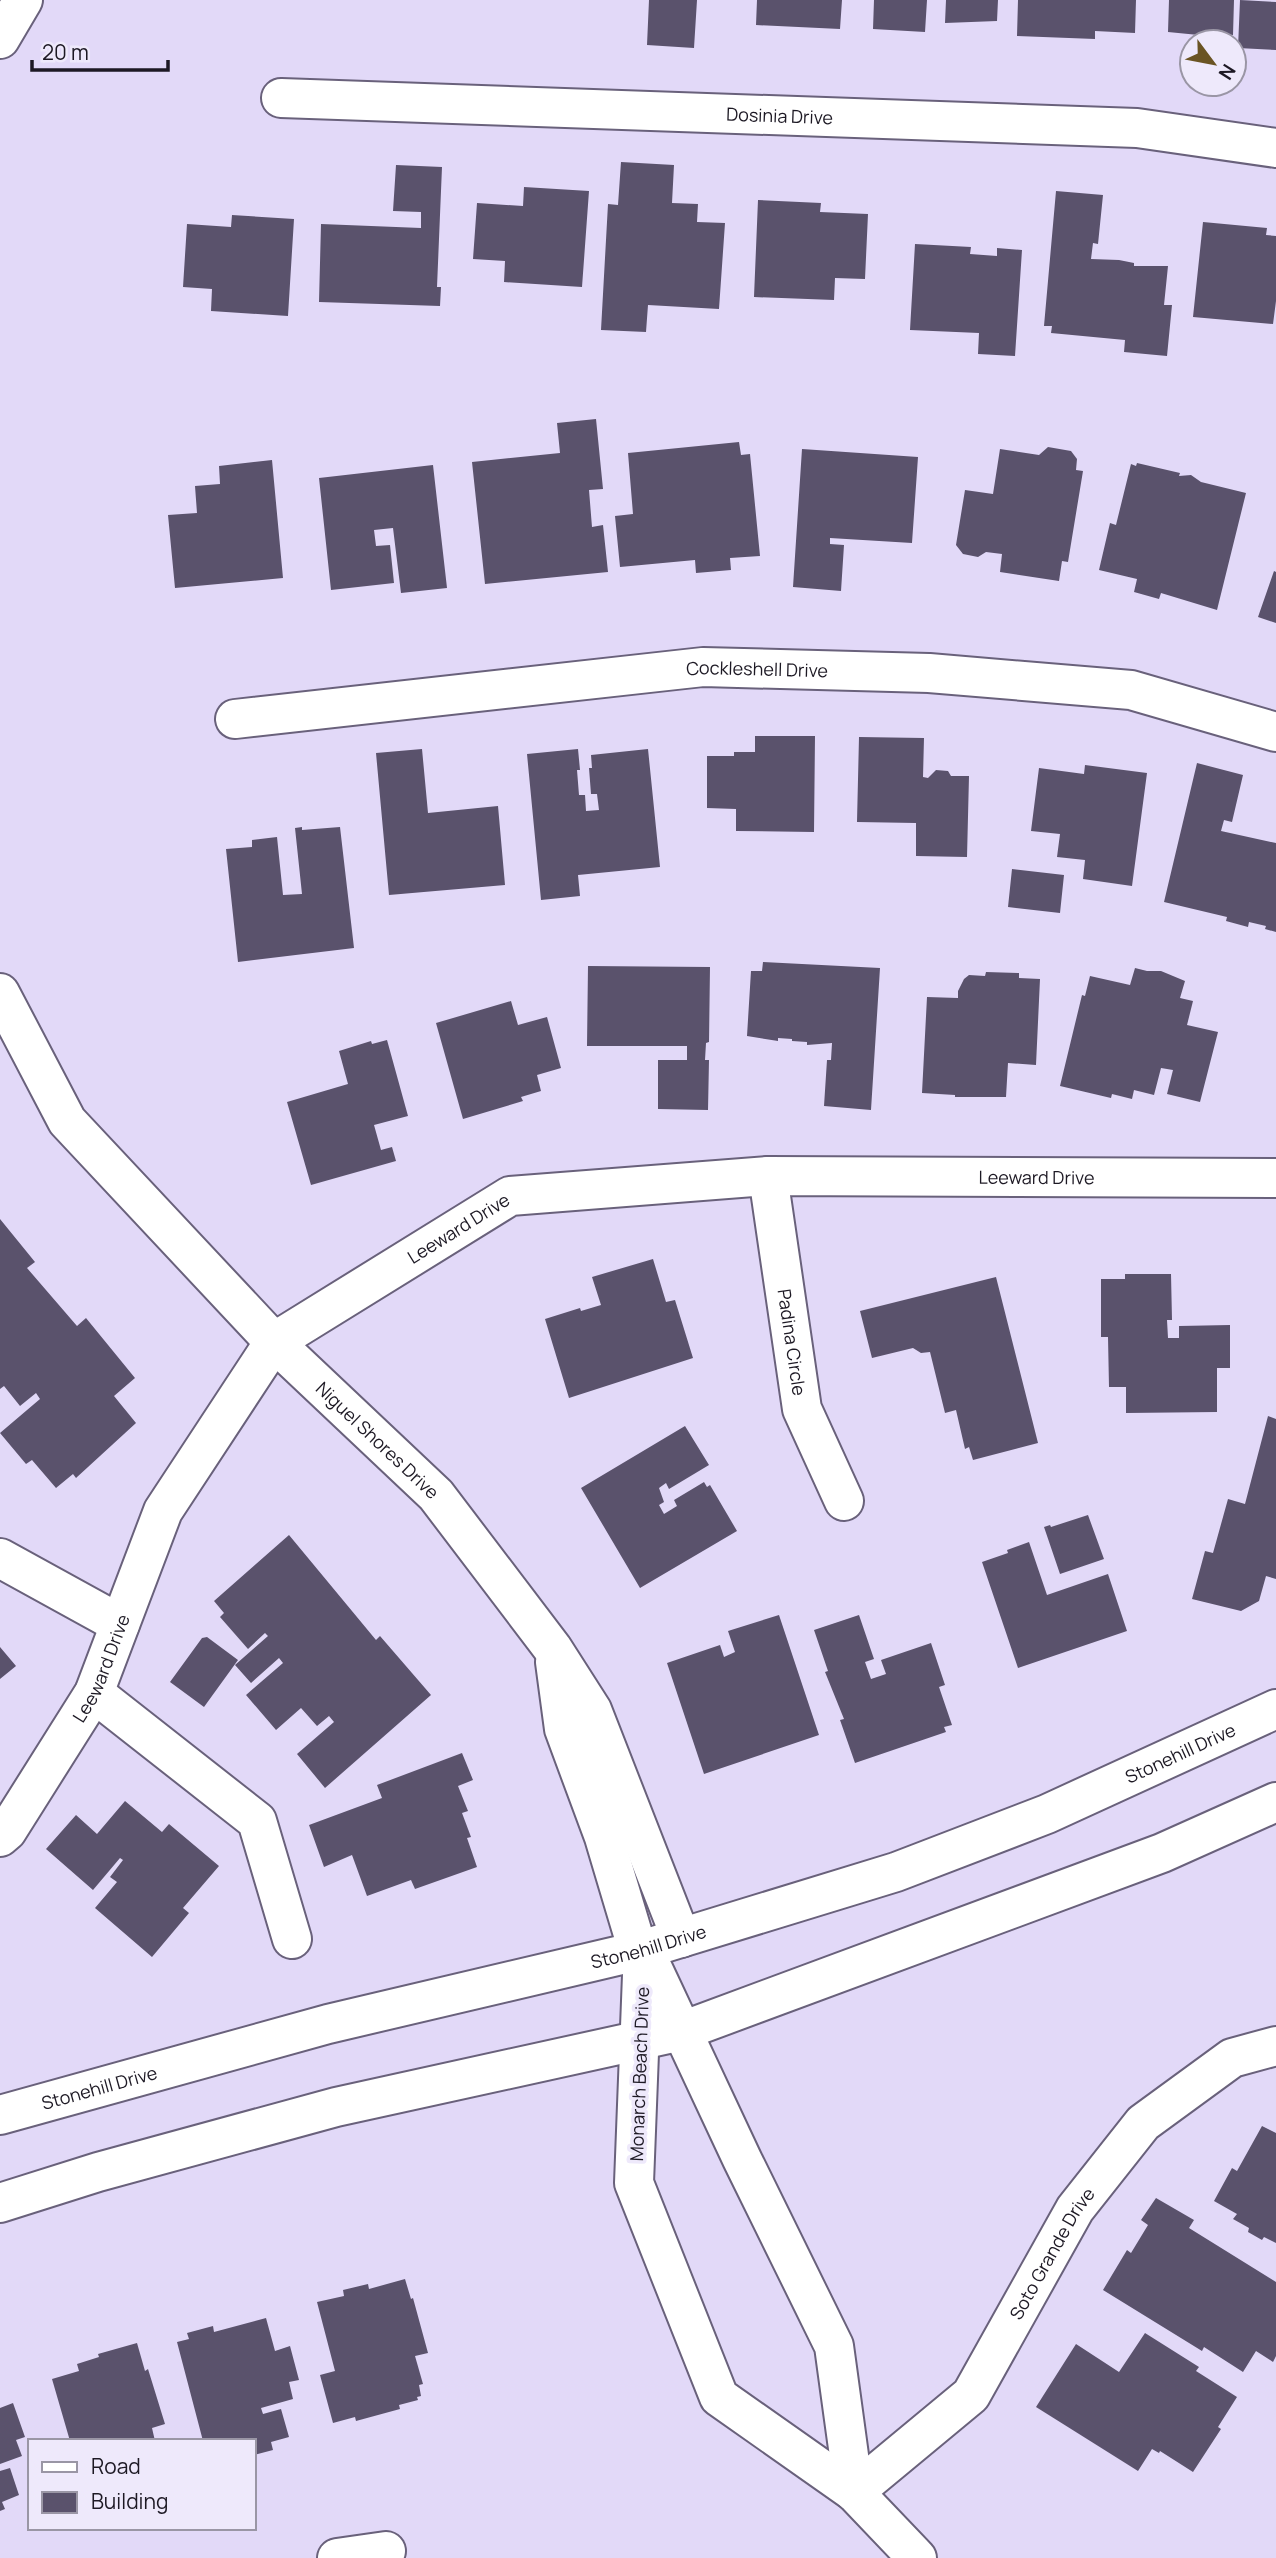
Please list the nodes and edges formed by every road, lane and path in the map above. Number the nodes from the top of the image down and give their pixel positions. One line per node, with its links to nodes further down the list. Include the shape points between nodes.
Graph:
1 (23, 0): 2 (street)
2 (0, 38)
3 (281, 98): 4 (street, Dosinia Drive, via 1137,128)
4 (1276, 148)
5 (235, 719): 6 (street, Cockleshell Drive, via 703,667 929,673 1130,690)
6 (1276, 732)
7 (0, 993): 10 (street, Niguel Shores Drive, via 66,1121)
8 (768, 1176): 9 (street, Leeward Drive); 10 (street, Leeward Drive, via 510,1196); 11 (street, Padina Circle, via 802,1409)
9 (1276, 1178)
10 (274, 1342): 13 (street, Leeward Drive, via 163,1511); 14 (street, Niguel Shores Drive, via 436,1495)
11 (844, 1501)
12 (0, 1558): 13 (street)
13 (120, 1624): 15 (street, Leeward Drive)
14 (553, 1650): 19 (street, Niguel Shores Drive, via 592,1710); 21 (street, via 564,1729)
15 (94, 1693): 18 (street, Leeward Drive); 20 (street, via 257,1821)
16 (1276, 1709): 19 (street, Stonehill Drive, via 1047,1814 896,1872)
17 (1276, 1802): 22 (street, via 1162,1853)
18 (0, 1837)
19 (681, 1938): 21 (street, Stonehill Drive)
20 (292, 1939)
21 (640, 1950): 22 (street, Monarch Beach Drive); 23 (street, Monarch Beach Drive); 25 (street, Stonehill Drive, via 328,2024)
22 (682, 2031): 23 (street); 27 (street, Monarch Beach Drive, via 834,2346)
23 (640, 2039): 26 (street, via 336,2107); 27 (street, Monarch Beach Drive, via 634,2183 719,2396)
24 (1276, 2046): 27 (street, Soto Grande Drive, via 1232,2058 1143,2123 1075,2209 971,2395)
25 (0, 2115)
26 (0, 2203)
27 (854, 2492): 30 (street, Monarch Beach Drive)
28 (386, 2551): 29 (street)
29 (337, 2558)
30 (917, 2558)

